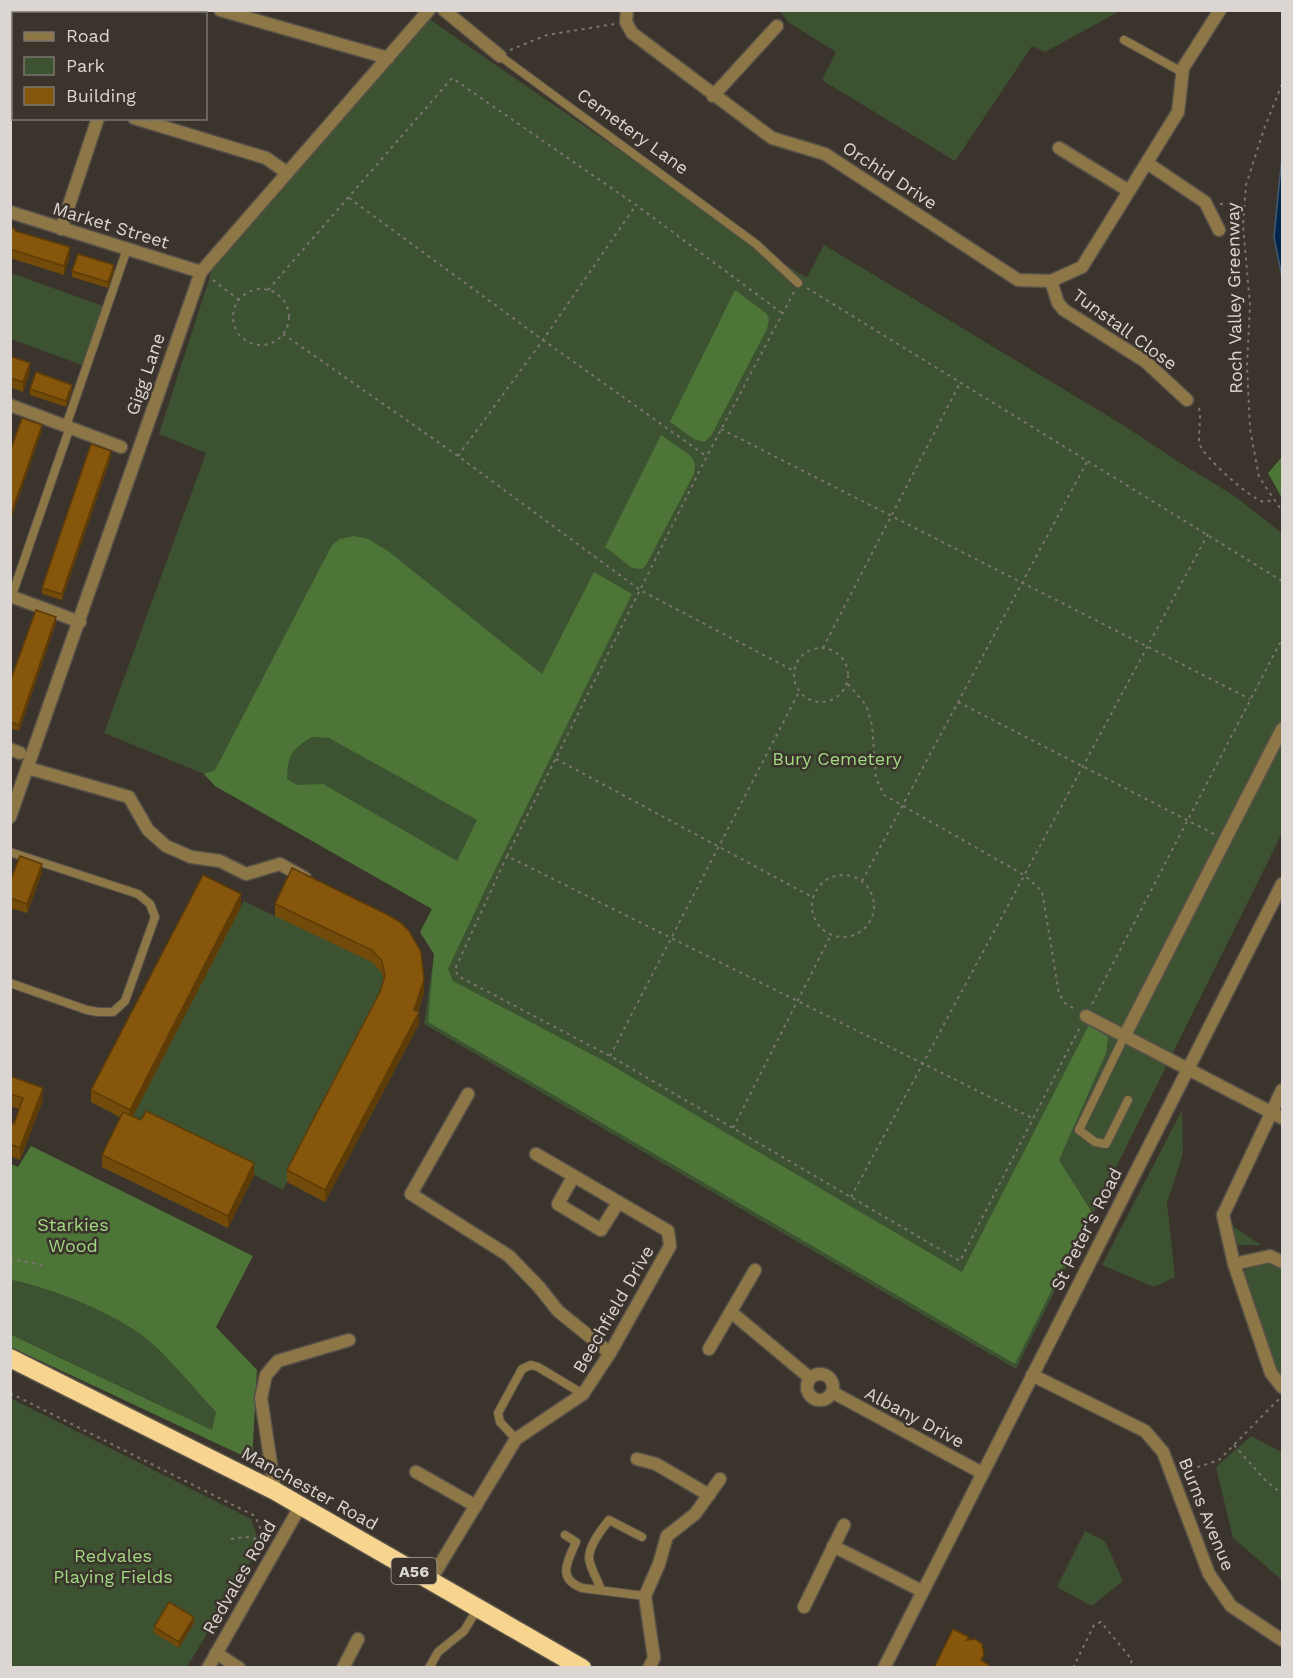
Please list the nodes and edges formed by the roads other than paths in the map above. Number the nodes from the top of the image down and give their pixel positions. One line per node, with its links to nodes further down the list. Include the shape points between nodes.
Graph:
1 (220, 10): 9 (street)
2 (429, 10): 9 (street, Gigg Lane)
3 (444, 10): 8 (street, Cemetery Lane)
4 (1220, 10): 10 (street)
5 (626, 16): 11 (street, Orchid Drive, via 632,33)
6 (777, 26): 11 (street)
7 (1124, 40): 10 (lane)
8 (500, 56): 24 (lane, Cemetery Lane, via 756,244)
9 (388, 58): 16 (street, Gigg Lane)
10 (1182, 72): 15 (street, Orchid Drive, via 1178,112)
11 (713, 96): 23 (street, Orchid Drive, via 772,138 825,154 1018,280)
12 (97, 120): 19 (street)
13 (141, 120): 16 (street, via 266,158)
14 (1059, 148): 17 (street)
15 (1147, 163): 17 (street, Orchid Drive); 20 (street, via 1205,202)
16 (286, 172): 22 (street, Gigg Lane)
17 (1129, 191): 23 (street, Orchid Drive, via 1082,267)
18 (10, 212): 19 (street, Market Street)
19 (61, 229): 21 (street, Market Street)
20 (1219, 230)
21 (127, 249): 22 (street, Market Street); 27 (lane)
22 (201, 272): 30 (street, Gigg Lane)
23 (1051, 281): 25 (street, Tunstall Close, via 1064,310 1146,362)
24 (798, 283)
25 (1187, 400)
26 (10, 405): 27 (street)
27 (68, 427): 28 (street); 29 (lane)
28 (121, 447)
29 (11, 597): 30 (street)
30 (80, 622): 32 (street, Gigg Lane)
31 (1282, 729): 39 (street)
32 (28, 768): 33 (street, Gigg Lane); 36 (street, via 129,796 148,830 166,846 192,857 220,861 246,874 280,864)
33 (10, 817)
34 (10, 852): 37 (lane, via 138,894 150,904 155,917 125,1001 113,1012 87,1010)
35 (1282, 884): 40 (street, St Peter's Road)
36 (320, 886)
37 (10, 983)
38 (1086, 1016): 39 (street)
39 (1124, 1037): 40 (street); 43 (lane, via 1079,1130 1095,1142 1106,1144)
40 (1187, 1069): 44 (street); 56 (street, St Peter's Road)
41 (1282, 1090): 44 (street)
42 (468, 1094): 54 (street, via 411,1194 509,1256 558,1311)
43 (1128, 1100)
44 (1277, 1115): 49 (street, via 1223,1215)
45 (536, 1154): 46 (street)
46 (573, 1177): 47 (street); 47 (street, via 558,1204 601,1230)
47 (618, 1203): 54 (street, Beechfield Drive, via 668,1231 670,1246)
48 (1282, 1262): 49 (street, via 1270,1256)
49 (1234, 1264): 58 (street, via 1271,1373)
50 (755, 1270): 51 (street)
51 (730, 1312): 53 (street); 57 (street, Albany Drive)
52 (349, 1340): 66 (street, via 278,1361 266,1375 261,1398)
53 (709, 1349)
54 (610, 1353): 60 (street, Beechfield Drive)
55 (10, 1358): 66 (highway, Manchester Road / A56)
56 (1032, 1375): 64 (street, St Peter's Road); 81 (street, Burns Avenue, via 1145,1431 1163,1452 1209,1574 1231,1606)
57 (810, 1378): 59 (street, Albany Drive, via 820,1373 827,1376); 59 (street, Albany Drive, via 807,1388 815,1399 824,1399)
58 (1282, 1387)
59 (832, 1392): 64 (street, Albany Drive)
60 (584, 1395): 61 (street, Beechfield Drive); 61 (lane, via 538,1367 531,1365 522,1370 498,1413 500,1422)
61 (516, 1439): 69 (street, Beechfield Drive)
62 (637, 1459): 67 (street, via 656,1464)
63 (416, 1472): 69 (street)
64 (982, 1473): 76 (street, St Peter's Road)
65 (720, 1479): 67 (street)
66 (276, 1491): 68 (highway, Manchester Road / A56)
67 (710, 1496): 77 (street, via 667,1536)
68 (301, 1504): 74 (highway, Manchester Road / A56); 82 (street, Redvales Road)
69 (476, 1506): 74 (street, Beechfield Drive)
70 (844, 1525): 73 (street)
71 (565, 1535): 75 (lane, via 576,1542 567,1560 569,1582)
72 (642, 1537): 75 (lane, via 609,1520 589,1555)
73 (833, 1546): 76 (street); 78 (street)
74 (430, 1581): 79 (highway, Manchester Road / A56)
75 (601, 1590): 77 (lane)
76 (922, 1591): 89 (street, St Peter's Road)
77 (645, 1596): 88 (street, via 654,1658)
78 (804, 1607)
79 (478, 1608): 86 (lane, via 464,1631 438,1652); 87 (highway, Manchester Road / A56)
80 (358, 1639): 85 (street)
81 (1282, 1640)
82 (216, 1653): 83 (street, Redvales Road); 84 (street)
83 (208, 1668)
84 (239, 1668)
85 (343, 1668)
86 (429, 1668)
87 (582, 1668)
88 (649, 1668)
89 (884, 1668)

